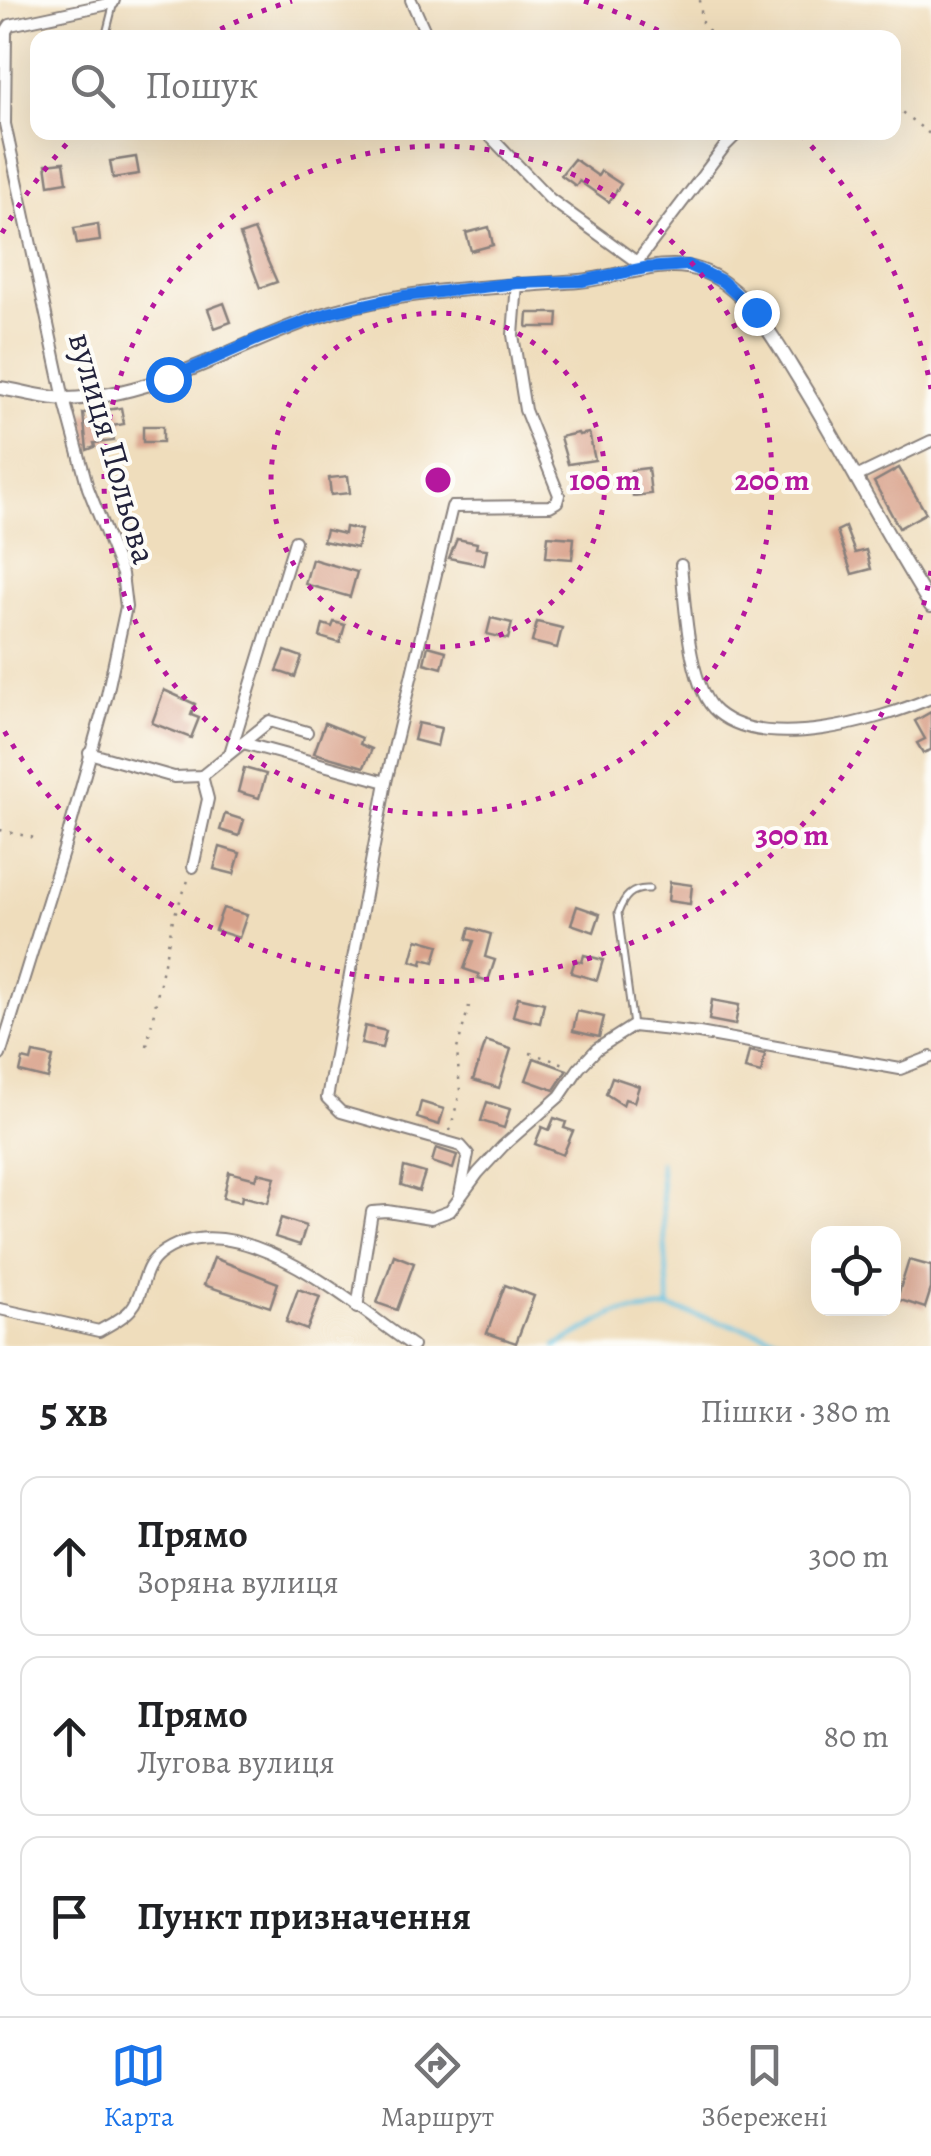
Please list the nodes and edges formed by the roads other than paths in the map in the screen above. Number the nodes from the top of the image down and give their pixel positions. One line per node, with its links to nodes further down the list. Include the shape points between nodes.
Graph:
1 (411, 0): 4 (street)
2 (114, 2): 3 (lane); 10 (street, вулиця Польова, via 6,31 5,124)
3 (107, 30)
4 (424, 30)
5 (494, 140): 7 (street, via 550,199)
6 (731, 140): 7 (street)
7 (641, 264): 8 (street, via 582,281); 12 (street, via 688,265 722,281 756,312)
8 (517, 283): 10 (street, via 332,312 168,379); 22 (street, via 513,334 525,410 557,502 452,508)
9 (0, 388): 10 (street)
10 (64, 399): 19 (street, вулиця Польова, via 88,488 122,574 126,606)
11 (931, 441): 12 (street)
12 (856, 477): 15 (street)
13 (295, 540): 20 (street)
14 (681, 565): 16 (street, via 692,666 715,711 748,728 819,732)
15 (931, 606)
16 (931, 698)
17 (307, 732): 18 (street, via 270,720)
18 (243, 743): 20 (street); 22 (street)
19 (89, 752): 21 (street, via 174,776); 26 (street, вулиця Польова)
20 (230, 753): 21 (street)
21 (202, 776): 23 (street, via 208,798)
22 (386, 782): 28 (street, via 327,1098 341,1112 461,1146 468,1154)
23 (194, 868)
24 (649, 889): 25 (lane, via 624,898 618,912)
25 (633, 1026): 27 (street, via 900,1068); 28 (street, via 597,1049 560,1096)
26 (0, 1055)
27 (931, 1057)
28 (460, 1194): 29 (street, via 450,1211 431,1218 372,1212)
29 (357, 1308): 30 (street, via 274,1252 212,1238 164,1251 150,1263 132,1308 99,1331); 31 (street)
30 (0, 1309)
31 (413, 1346)

